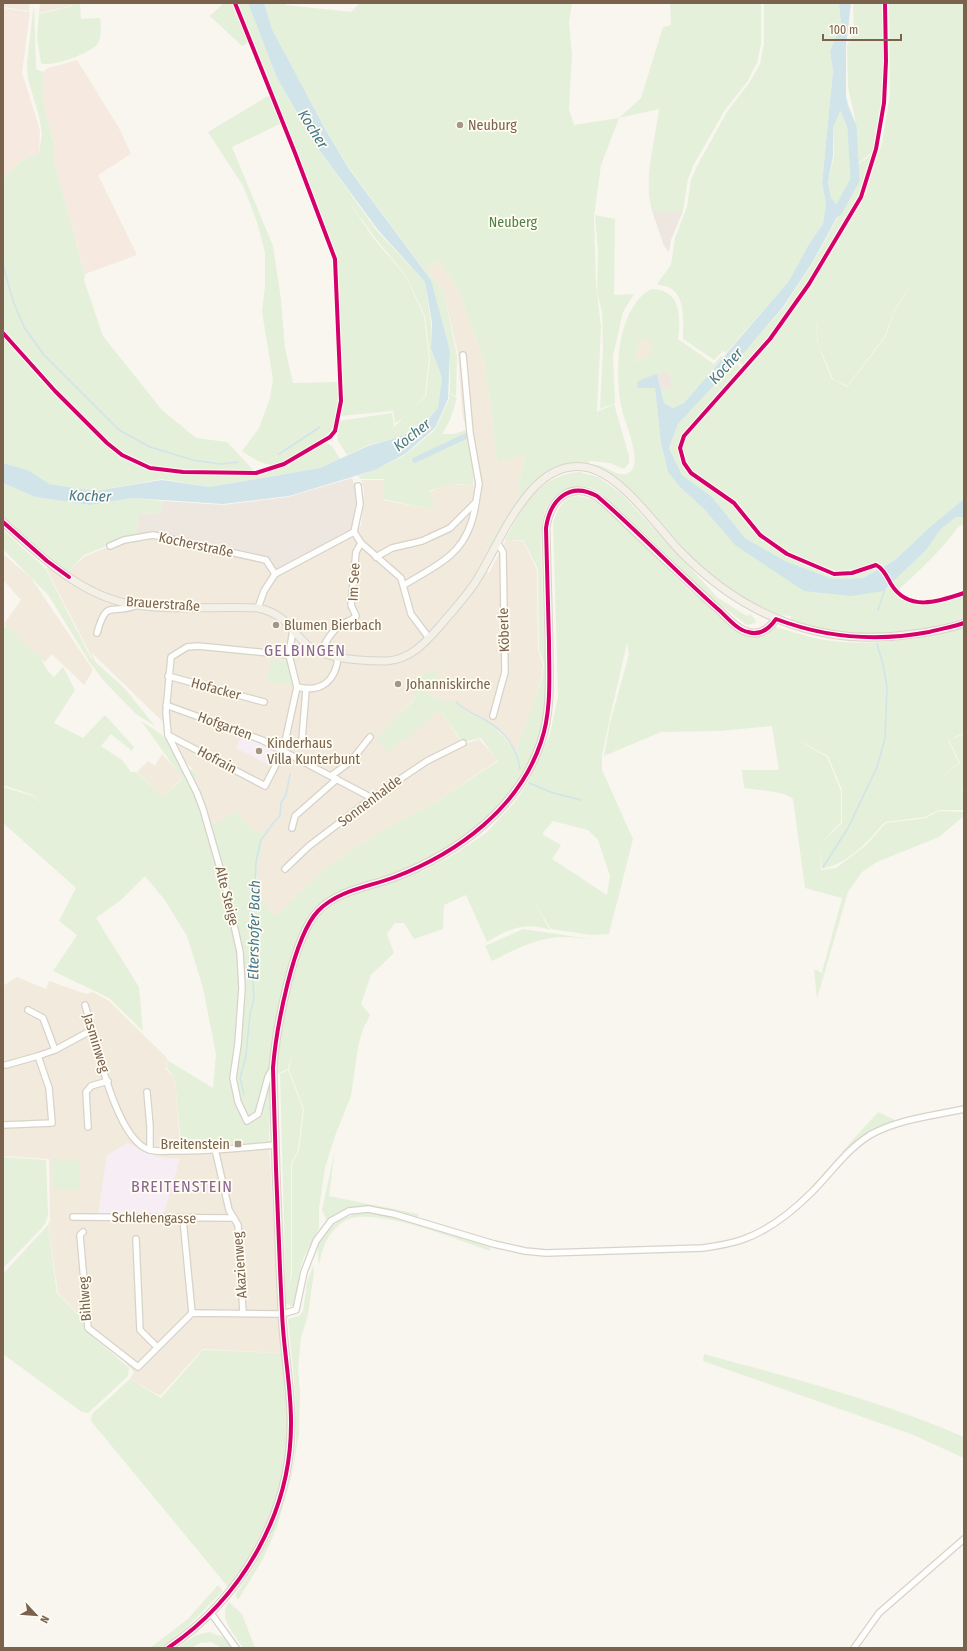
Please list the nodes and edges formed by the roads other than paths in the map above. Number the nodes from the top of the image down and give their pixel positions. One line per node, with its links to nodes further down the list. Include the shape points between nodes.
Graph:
1 (463, 355): 3 (street, via 470,433 479,484)
2 (358, 486): 5 (street, via 360,504)
3 (476, 502): 9 (street, via 450,528 422,541 392,548); 11 (street, via 473,520 459,548)
4 (3, 522): 12 (main road, Brauerstraße, via 47,561 76,581 102,596)
5 (354, 532): 6 (street); 10 (street)
6 (361, 543): 9 (street); 20 (street, Im See, via 356,552 351,605 356,616 342,623 328,637)
7 (498, 544): 14 (main road, via 530,491 545,477 561,469 586,467 610,479 624,490 706,575 733,595); 18 (main road, via 477,581); 28 (street, Köberle, via 503,552 505,672)
8 (110, 546): 10 (street, Kocherstraße, via 124,540 153,535 266,560)
9 (376, 557): 11 (street, via 401,578)
10 (275, 574): 13 (street, via 264,591)
11 (404, 585): 18 (street, via 411,614)
12 (138, 605): 13 (main road, Brauerstraße); 17 (street, via 104,612)
13 (258, 608): 16 (main road, Brauerstraße, via 276,613)
14 (776, 620): 15 (main road, via 822,633 876,638 922,633); 45 (main road, via 761,632 754,634 744,631 597,496 587,491 576,491 558,499 549,511 546,528 549,700 543,735 531,766 501,809 454,848 394,877 336,897 319,909 302,938 294,964 279,1027)
15 (964, 622)
16 (293, 629): 19 (main road, Brauerstraße); 21 (street)
17 (97, 633)
18 (429, 638): 22 (main road, via 415,651 396,660)
19 (306, 644): 20 (main road, Brauerstraße); 21 (street)
20 (320, 653): 22 (main road)
21 (289, 655): 23 (street, via 187,647 171,657); 24 (street)
22 (338, 657): 25 (street, via 335,673 325,686)
23 (168, 676): 26 (street, Hofacker); 27 (street)
24 (297, 688): 25 (street); 33 (street)
25 (306, 690): 31 (street)
26 (264, 702)
27 (166, 705): 29 (street); 33 (street, Hofgarten, via 262,740)
28 (493, 716)
29 (168, 735): 33 (street, Hofrain, via 265,786); 45 (street, Alte Steige, via 203,809 226,889 240,952 241,1002 233,1078 238,1102 247,1121 258,1114)
30 (370, 737): 34 (street, via 351,761)
31 (302, 740)
32 (463, 743): 36 (street, Sonnenhalde, via 427,762)
33 (283, 751): 34 (street, Hofgarten)
34 (331, 776): 35 (street, Hofgarten)
35 (337, 780): 36 (street, Hofgarten); 37 (street, via 295,816)
36 (372, 798): 38 (street, Sonnenhalde, via 309,846)
37 (292, 828)
38 (285, 870)
39 (85, 1005): 41 (street, Jasminweg)
40 (28, 1010): 42 (street, via 43,1018)
41 (92, 1030): 42 (street); 46 (street, Jasminweg)
42 (55, 1050): 43 (street)
43 (36, 1057): 44 (street); 49 (street, via 49,1088 52,1123)
44 (6, 1065)
45 (273, 1068): 51 (main road)
46 (108, 1081): 50 (street, Jasminweg, via 90,1086 86,1092); 53 (street, Jasminweg, via 123,1123 137,1143)
47 (147, 1092): 53 (street)
48 (964, 1109): 61 (street, via 899,1124 870,1135 846,1154 812,1192 787,1214 745,1239 724,1245 546,1253 494,1244 394,1214 368,1209 349,1211 331,1221 321,1234 304,1272 298,1307 293,1312)
49 (3, 1125)
50 (88, 1127)
51 (275, 1145): 52 (street); 61 (main road)
52 (215, 1149): 53 (street); 55 (street, Akazienweg, via 229,1210)
53 (150, 1150)
54 (73, 1217): 56 (street, Schlehengasse)
55 (234, 1218): 56 (street, Schlehengasse); 60 (street, Akazienweg, via 239,1237)
56 (183, 1219): 59 (street)
57 (83, 1232): 62 (street, Bihlweg, via 80,1235 88,1328 138,1367)
58 (136, 1239): 62 (street, via 140,1330)
59 (192, 1313): 60 (street); 62 (street)
60 (244, 1313): 61 (street)
61 (282, 1314): 64 (main road, via 291,1421 286,1475 268,1531 249,1566 225,1599)
62 (157, 1347)
63 (964, 1539): 67 (street, via 879,1613)
64 (211, 1613): 65 (main road); 66 (street)
65 (168, 1648)
66 (236, 1648)
67 (854, 1648)

